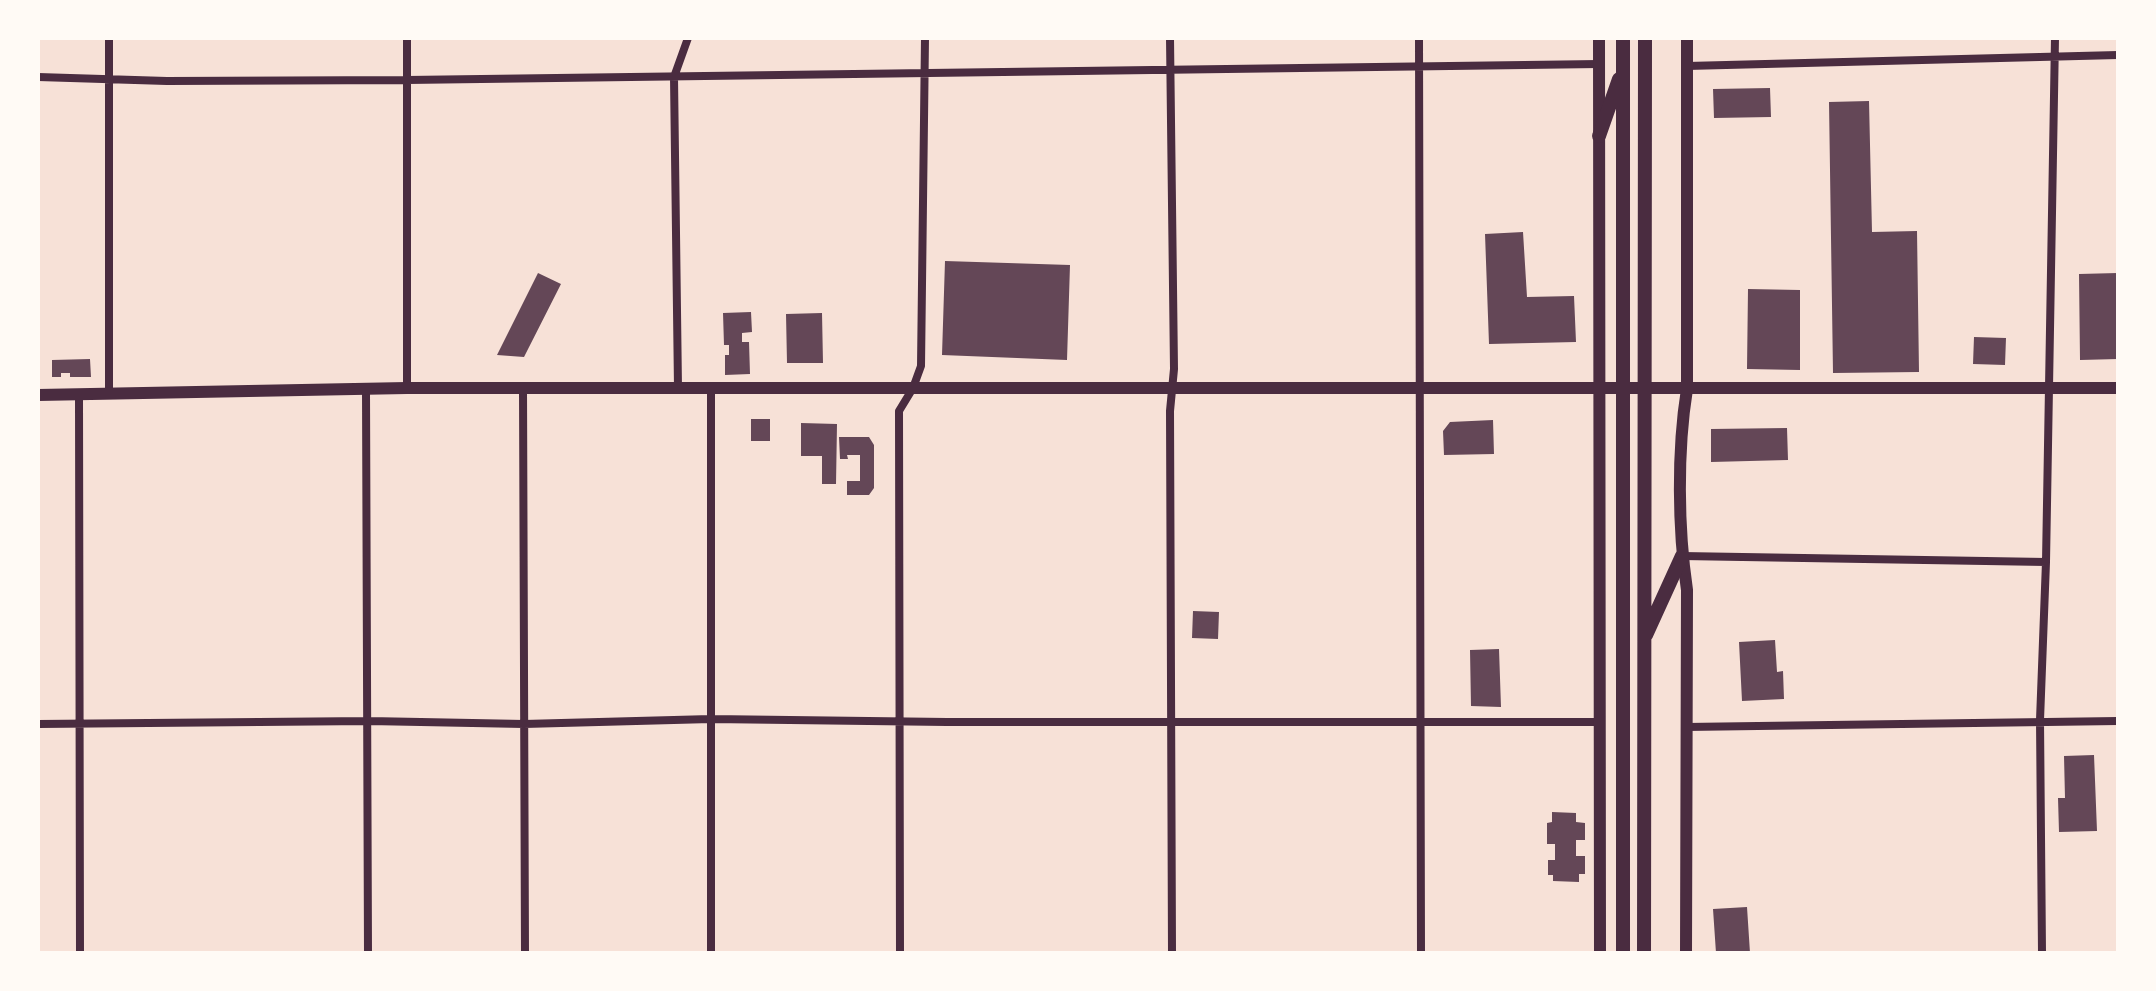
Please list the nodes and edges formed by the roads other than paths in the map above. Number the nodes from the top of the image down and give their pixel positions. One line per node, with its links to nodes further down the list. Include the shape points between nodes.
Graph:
1 (109, 38): 22 (street)
2 (407, 38): 23 (street)
3 (688, 38): 21 (street)
4 (925, 38): 19 (street)
5 (1170, 38): 18 (street)
6 (1419, 38): 15 (street)
7 (1599, 38): 14 (main road)
8 (1623, 38): 17 (main road)
9 (1645, 38): 35 (main road)
10 (1687, 38): 16 (main road)
11 (2055, 38): 12 (street)
12 (2055, 55): 13 (street); 16 (street); 37 (street)
13 (2118, 55)
14 (1599, 64): 15 (street); 24 (main road)
15 (1420, 65): 18 (street); 29 (street)
16 (1687, 66): 36 (main road)
17 (1623, 67): 24 (main road); 34 (main road)
18 (1170, 71): 19 (street); 32 (street)
19 (924, 74): 21 (street); 28 (street, via 921,366)
20 (38, 77): 22 (street)
21 (674, 77): 23 (street); 27 (street)
22 (109, 79): 23 (street); 40 (street)
23 (407, 80): 25 (street)
24 (1599, 136): 33 (main road)
25 (407, 388): 26 (main road); 38 (main road)
26 (523, 388): 27 (main road); 55 (street)
27 (678, 388): 31 (main road)
28 (913, 388): 31 (main road); 32 (main road); 48 (street, via 899,411)
29 (1422, 388): 32 (main road); 33 (main road); 52 (street)
30 (2118, 388): 37 (main road)
31 (711, 389): 45 (street)
32 (1174, 389): 50 (street)
33 (1600, 389): 34 (main road); 51 (main road)
34 (1624, 389): 35 (main road); 65 (main road)
35 (1644, 389): 36 (main road); 44 (main road)
36 (1687, 389): 37 (main road); 42 (main road, via 1682,420)
37 (2050, 389): 43 (street)
38 (366, 390): 40 (main road); 47 (street)
39 (38, 395): 41 (main road)
40 (109, 395): 41 (main road)
41 (79, 396): 54 (street)
42 (1682, 556): 43 (street); 44 (main road); 56 (main road, via 1687,590)
43 (2046, 562): 46 (street)
44 (1644, 639): 66 (main road)
45 (711, 719): 48 (street); 55 (street); 60 (street)
46 (2040, 720): 49 (street); 56 (street); 68 (street)
47 (369, 721): 54 (street); 55 (street); 58 (street)
48 (899, 721): 50 (street); 61 (street)
49 (2118, 721)
50 (1170, 722): 52 (street); 62 (street)
51 (1600, 722): 52 (street); 64 (main road)
52 (1422, 723): 63 (street)
53 (38, 724): 54 (street)
54 (79, 724): 57 (street)
55 (524, 724): 59 (street)
56 (1686, 727): 67 (main road)
57 (80, 953)
58 (368, 953)
59 (525, 953)
60 (711, 953)
61 (900, 953)
62 (1172, 953)
63 (1421, 953)
64 (1600, 953)
65 (1623, 953)
66 (1644, 953)
67 (1686, 953)
68 (2042, 953)

